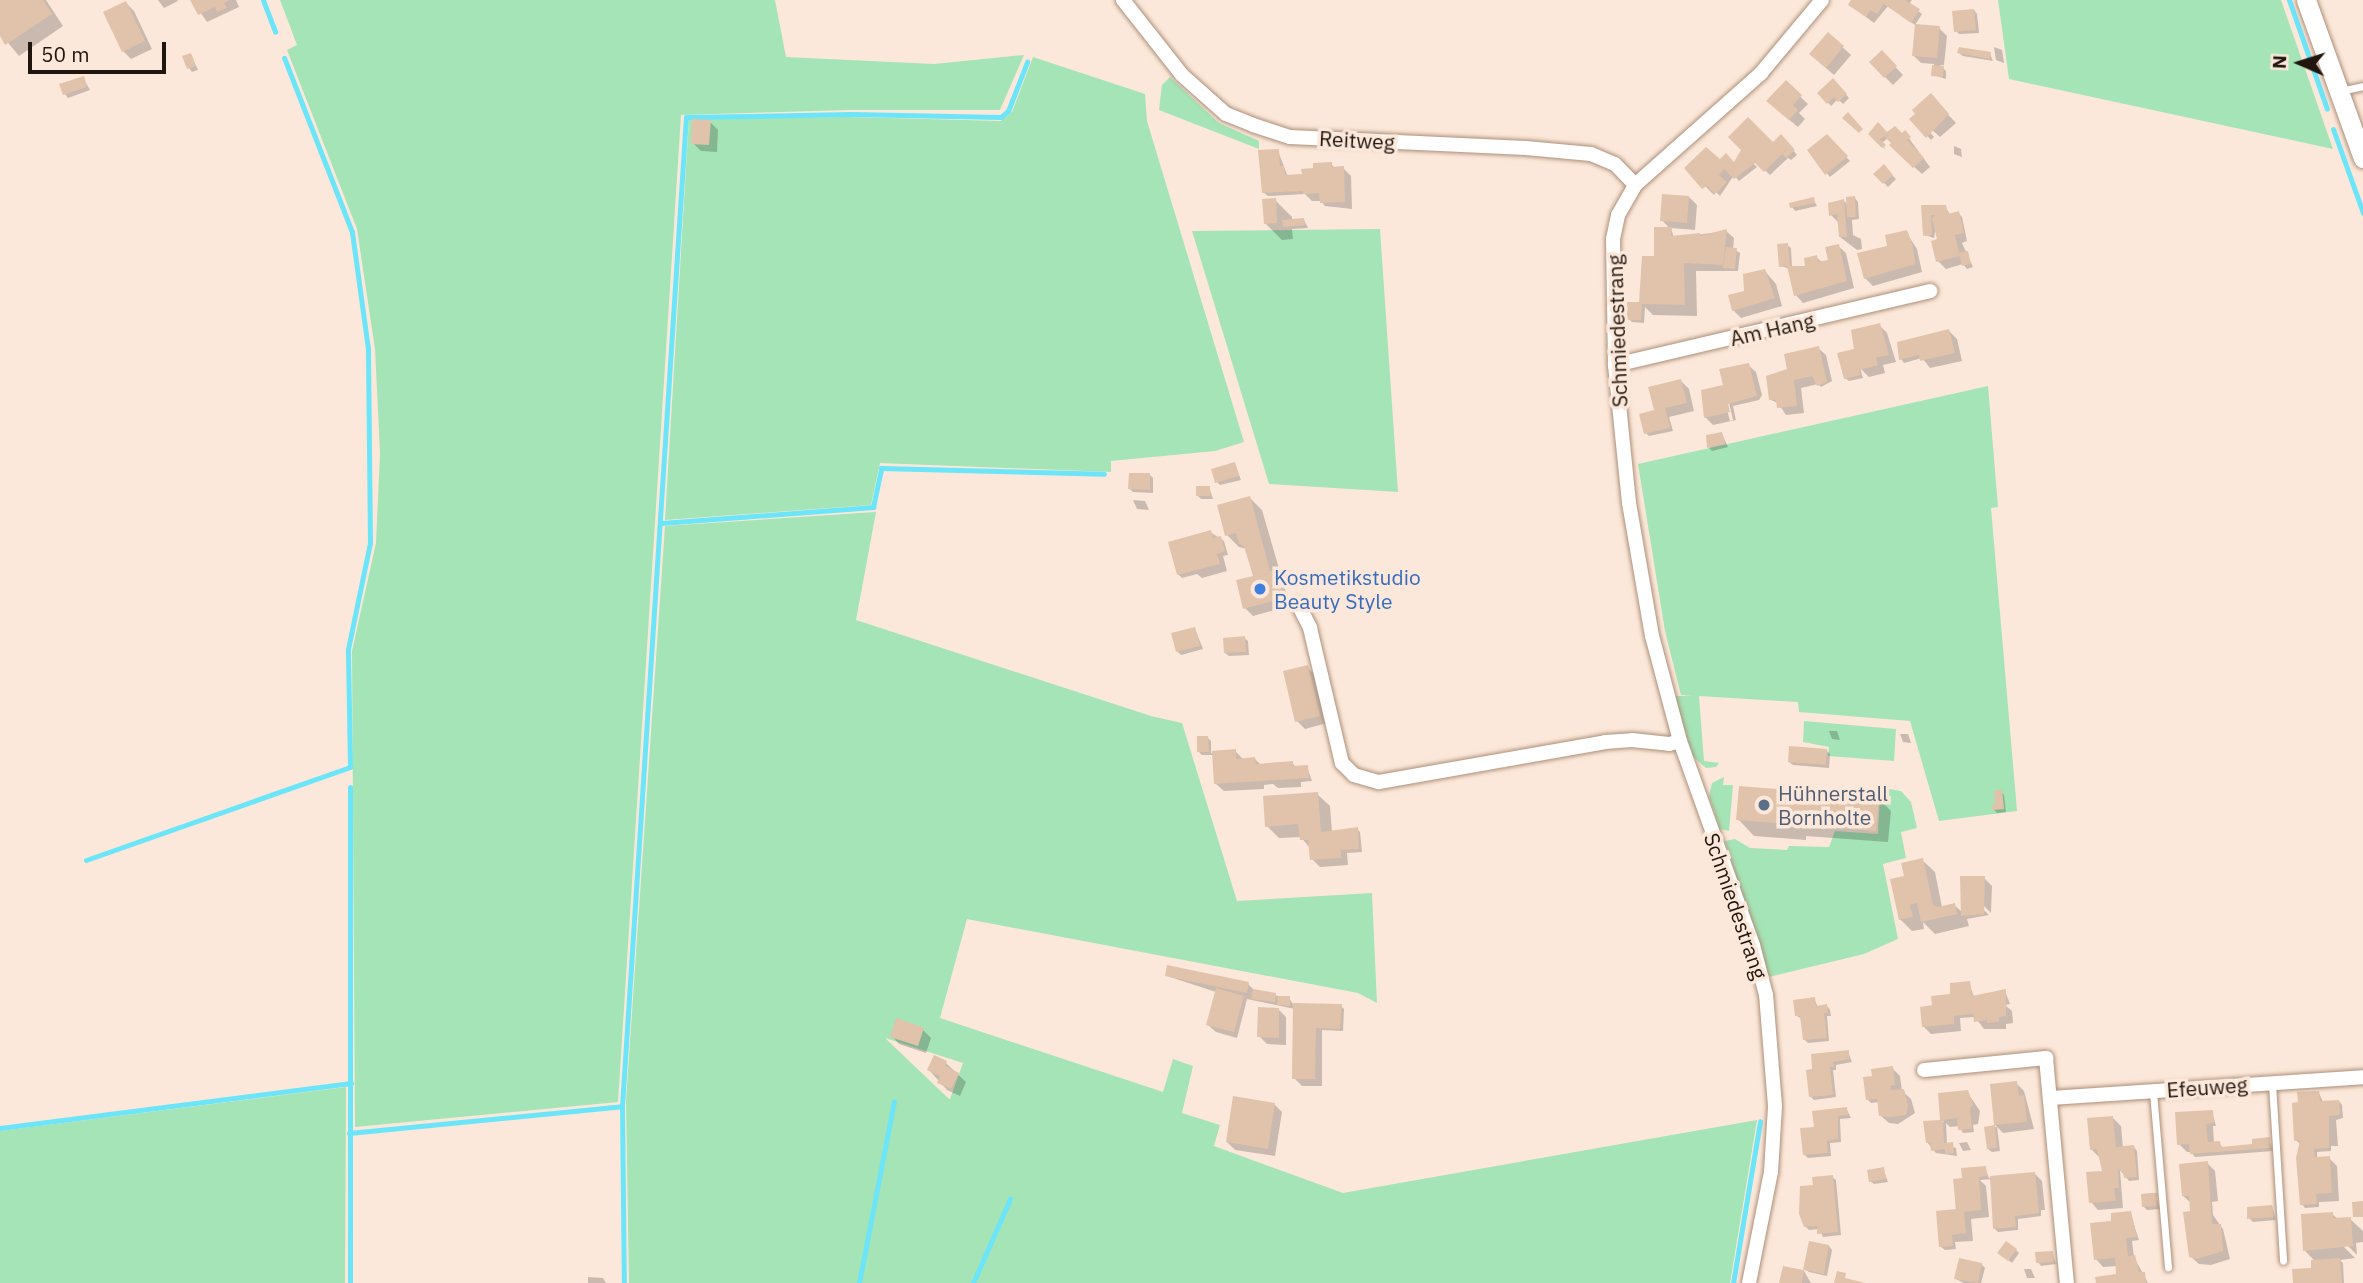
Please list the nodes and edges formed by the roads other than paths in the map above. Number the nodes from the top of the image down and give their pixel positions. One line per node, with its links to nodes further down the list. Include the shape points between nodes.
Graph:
1 (1123, 0): 7 (street, Reitweg, via 1182,75 1226,114 1252,125 1290,137 1591,154 1615,164)
2 (1822, 0): 7 (street, Schmiedestrang, via 1761,73)
3 (2306, 0): 5 (street)
4 (2363, 86): 5 (lane)
5 (2339, 91): 6 (street)
6 (2363, 158)
7 (1635, 185): 9 (street, Schmiedestrang, via 1618,215 1613,239)
8 (1930, 291): 9 (street, Am Hang)
9 (1615, 365): 11 (street, Schmiedestrang, via 1629,503 1649,623)
10 (1299, 606): 11 (street, via 1310,628 1342,763 1354,775 1379,782 1605,742)
11 (1679, 741): 19 (street, Schmiedestrang, via 1754,945 1766,995 1775,1106 1771,1172)
12 (1924, 1070): 16 (street, via 2046,1058)
13 (2363, 1077): 14 (street, Efeuweg)
14 (2272, 1083): 15 (street, Efeuweg); 17 (lane)
15 (2153, 1091): 16 (street, Efeuweg); 18 (lane)
16 (2050, 1098): 20 (street)
17 (2283, 1261)
18 (2168, 1266)
19 (1749, 1283)
20 (2067, 1283)

